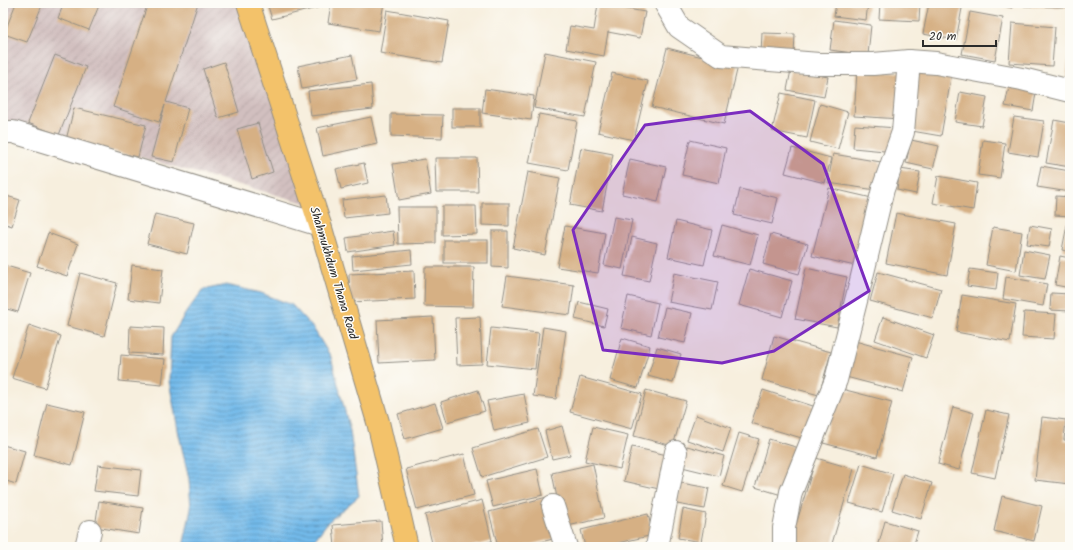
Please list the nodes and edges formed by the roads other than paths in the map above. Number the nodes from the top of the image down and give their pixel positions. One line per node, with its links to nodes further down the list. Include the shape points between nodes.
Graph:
1 (248, 3): 6 (main road, Shahmukhdum Thana Road)
2 (665, 3): 3 (street, via 679,27 721,56 819,64)
3 (910, 61): 4 (street, via 944,64); 12 (street, via 903,132 882,189 836,380 791,492 784,528)
4 (1070, 91)
5 (3, 132): 6 (street, via 13,132)
6 (320, 225): 9 (main road, Shahmukhdum Thana Road, via 378,422)
7 (676, 452): 11 (street)
8 (553, 506): 10 (street)
9 (408, 547)
10 (566, 547)
11 (657, 547)
12 (784, 547)

